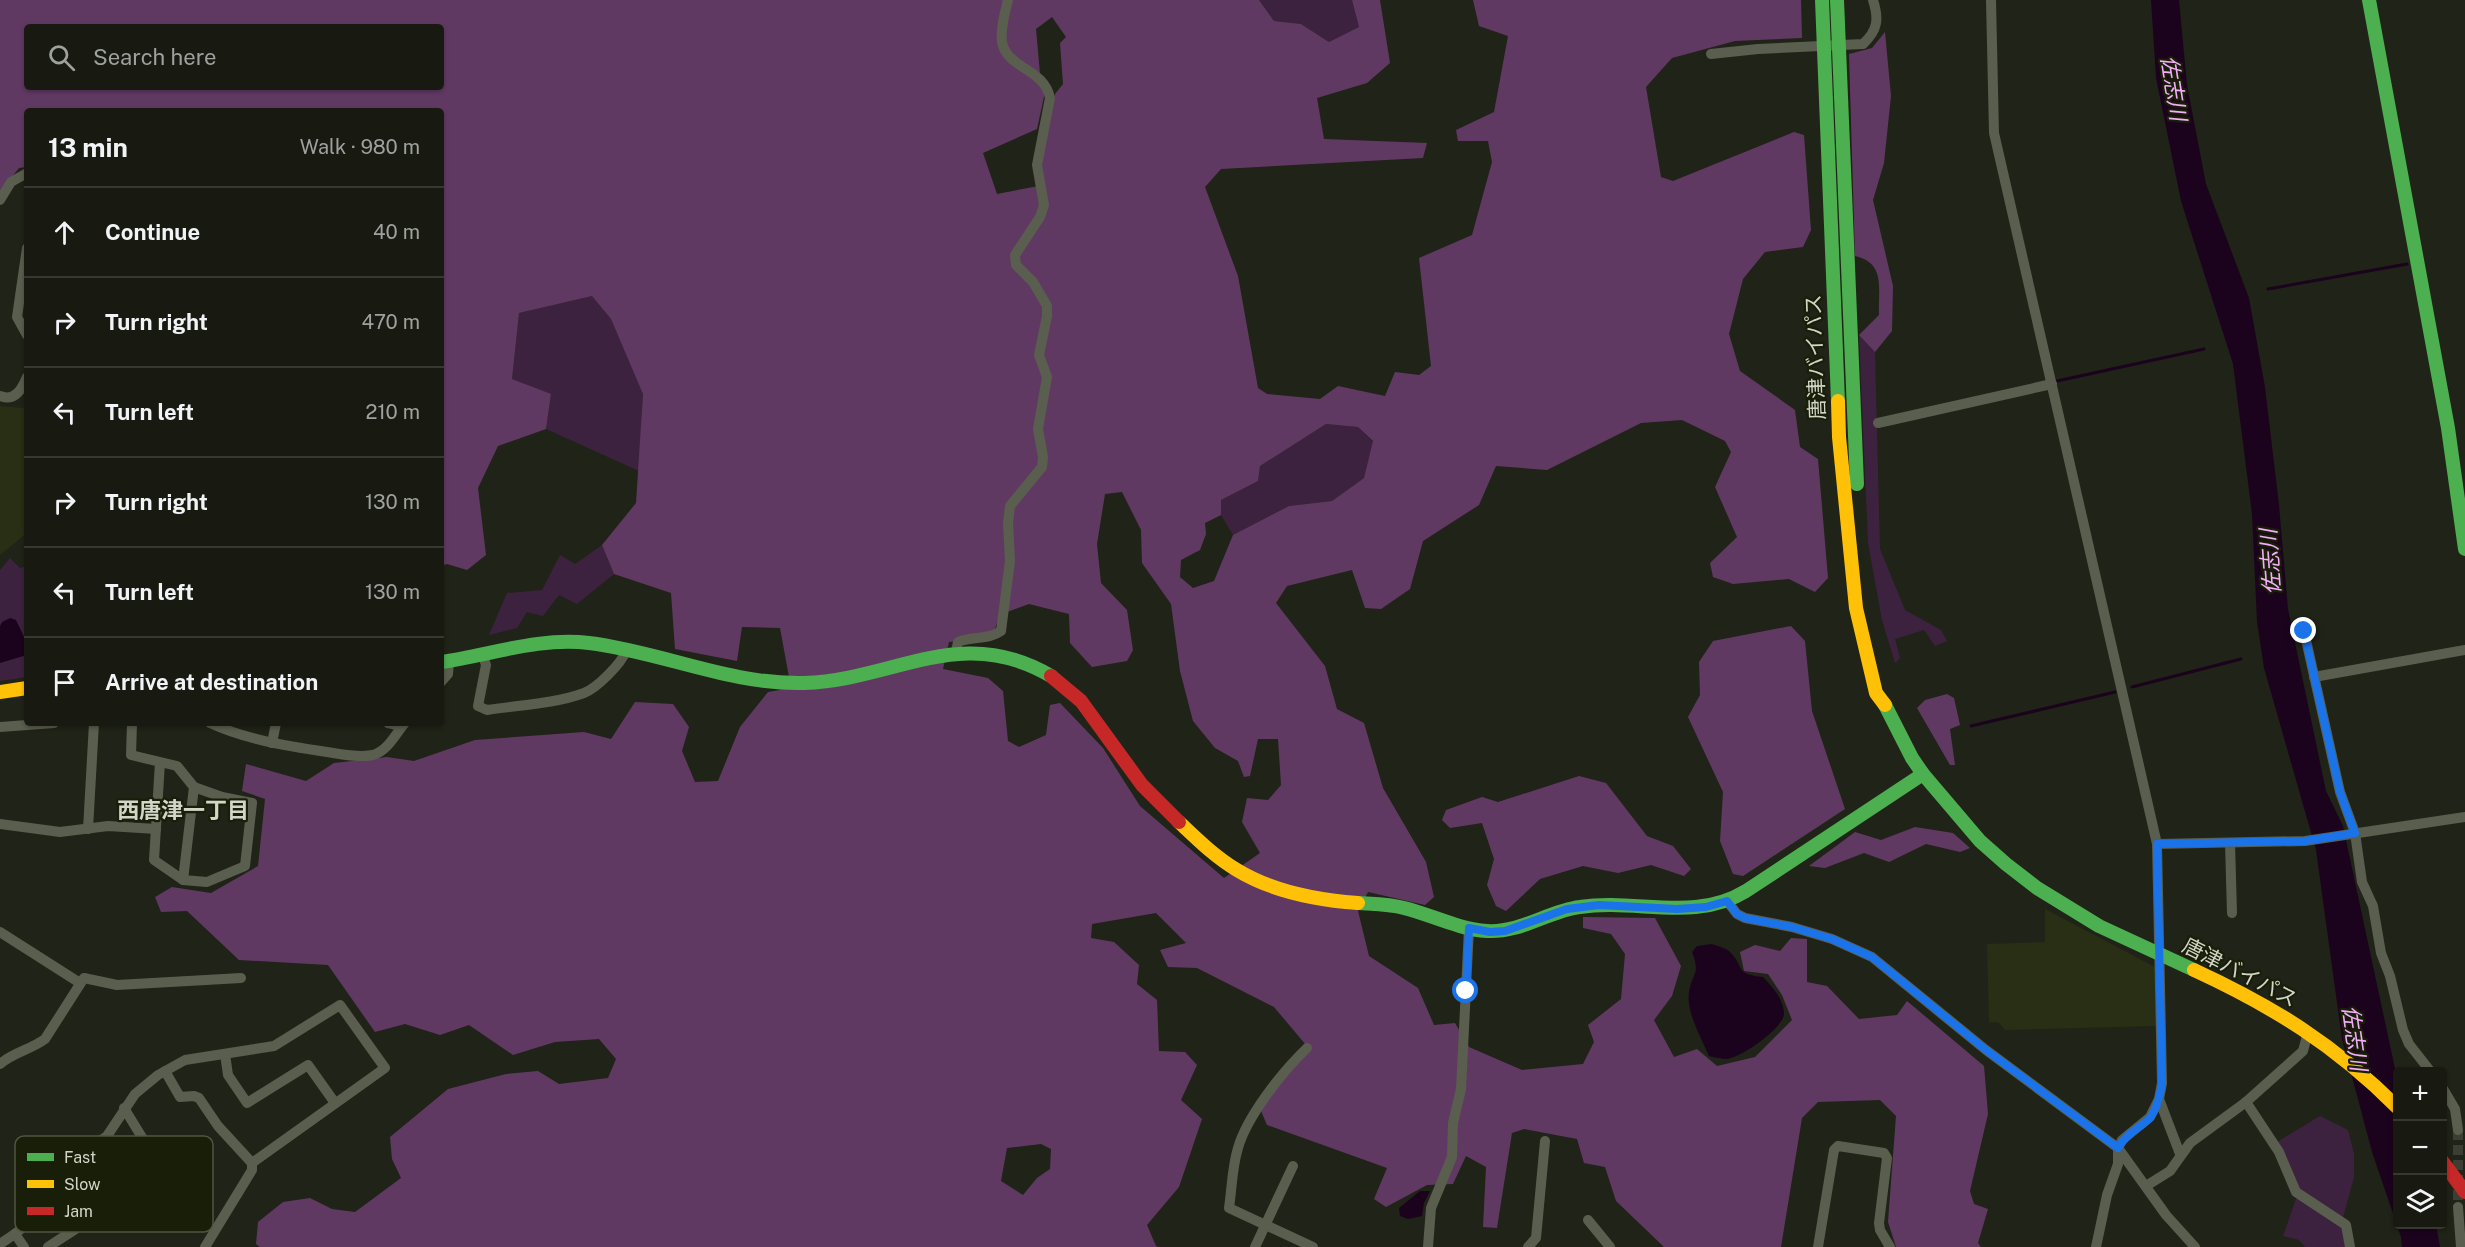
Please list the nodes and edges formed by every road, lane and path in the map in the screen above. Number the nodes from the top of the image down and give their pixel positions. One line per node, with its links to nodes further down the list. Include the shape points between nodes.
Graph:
1 (1008, 0): 22 (street, via 1003,46 1013,60 1041,79 1050,98 1037,165 1044,205 1015,255 1021,273 1033,282 1047,306 1039,355 1047,377 1038,429 1043,457 1042,467 1010,506 1010,561 1001,632 969,637 958,642)
2 (1822, 0): 7 (main road, 唐津バイパス)
3 (1837, 0): 8 (main road, 唐津バイパス)
4 (1874, 0): 8 (street, via 1878,22 1873,35 1863,44)
5 (1991, 0): 14 (street, via 1994,133)
6 (2369, 0): 18 (main road, via 2448,428)
7 (1823, 46): 8 (street); 9 (street); 29 (main road, 唐津バイパス, via 1835,361 1847,523 1864,649 1876,693)
8 (1839, 47): 29 (main road, 唐津バイパス, via 1860,569)
9 (1712, 54)
10 (24, 175): 11 (street, via 11,182)
11 (0, 200)
12 (24, 268): 13 (street, via 17,316)
13 (24, 329)
14 (2052, 384): 17 (street); 47 (street)
15 (24, 385): 16 (street, via 13,397)
16 (0, 396)
17 (1878, 423)
18 (2465, 549)
19 (2304, 631): 25 (street)
20 (2465, 650): 25 (street)
21 (626, 651): 22 (main road, via 769,683 835,680); 23 (main road, via 567,641); 23 (street, via 621,663 586,693 487,710 478,706 486,665)
22 (956, 651): 51 (main road, via 1012,658 1043,670 1075,693 1141,784 1168,813 1236,869 1262,884 1329,901 1437,913)
23 (482, 653): 24 (main road)
24 (445, 661): 26 (street, via 448,674)
25 (2314, 677): 45 (street, via 2340,792)
26 (444, 679)
27 (24, 688): 28 (main road)
28 (0, 692)
29 (1886, 706): 39 (main road, 唐津バイパス)
30 (24, 725): 36 (street)
31 (94, 726): 43 (street)
32 (132, 726): 38 (street, via 131,755)
33 (219, 726): 37 (street)
34 (275, 726): 37 (street)
35 (403, 726): 37 (street, via 373,755)
36 (0, 727)
37 (272, 743)
38 (160, 762): 40 (street, via 177,766); 44 (street)
39 (1923, 774): 49 (main road); 53 (main road, 唐津バイパス, via 1980,840 2037,888 2098,926)
40 (194, 787): 48 (street); 48 (street, via 252,803 245,866 207,882)
41 (2465, 817): 45 (street)
42 (0, 824): 43 (street, via 60,832)
43 (88, 829): 44 (street, via 108,826)
44 (156, 830): 48 (street, via 154,860)
45 (2355, 833): 46 (street, via 2305,841); 60 (street, via 2362,882 2373,906 2381,952 2403,1030)
46 (2230, 843): 47 (street); 50 (street)
47 (2157, 844): 53 (street)
48 (183, 880)
49 (1727, 901): 51 (main road, via 1677,909 1599,905 1567,909 1505,931); 72 (street, via 1745,918 1832,939 1872,957 1986,1050)
50 (2232, 913)
51 (1469, 928): 91 (street, via 1461,1089 1453,1123 1452,1157 1431,1208)
52 (0, 932): 55 (street)
53 (2161, 955): 56 (main road, 唐津バイパス, via 2247,995); 63 (street)
54 (241, 978): 55 (street, via 117,985 84,978)
55 (80, 982): 59 (street, via 45,1039)
56 (2308, 1032): 64 (street, via 2303,1051); 66 (main road, 唐津バイパス, via 2377,1086)
57 (1307, 1048): 81 (street, via 1266,1097 1238,1146 1229,1208)
58 (225, 1054): 61 (street, via 185,1060); 65 (street, via 228,1075 247,1102 308,1065); 65 (street, via 274,1046 339,1005 385,1068)
59 (0, 1064)
60 (2428, 1067)
61 (165, 1071): 67 (street, via 135,1094); 74 (street, via 180,1096 199,1098)
62 (2447, 1095): 68 (street, via 2455,1109)
63 (2159, 1099): 72 (street, via 2150,1117); 73 (street)
64 (2246, 1102): 73 (street); 97 (street, via 2279,1152 2296,1192 2346,1225)
65 (335, 1103): 74 (street)
66 (2393, 1104)
67 (124, 1108): 69 (street); 70 (street)
68 (2458, 1130)
69 (108, 1136)
70 (141, 1136)
71 (1545, 1141): 92 (street, via 1536,1238)
72 (2118, 1148): 77 (street); 96 (street, via 2118,1164 2106,1195)
73 (2180, 1154): 77 (street, via 2170,1170)
74 (252, 1163): 88 (street, via 252,1170)
75 (1293, 1166): 81 (street)
76 (2447, 1168): 78 (main road)
77 (2146, 1186): 85 (street)
78 (2465, 1192)
79 (2458, 1207): 98 (street)
80 (1588, 1220): 93 (street)
81 (1265, 1226): 89 (street); 90 (street)
82 (71, 1232): 87 (street)
83 (15, 1234): 84 (street); 86 (street)
84 (0, 1244)
85 (2187, 1244)
86 (24, 1247)
87 (48, 1247)
88 (205, 1247)
89 (1255, 1247)
90 (1312, 1247)
91 (1428, 1247)
92 (1528, 1247)
93 (1610, 1247)
94 (1818, 1247): 95 (street, via 1834,1150 1838,1146 1884,1153 1887,1158 1878,1223)
95 (1890, 1247)
96 (2096, 1247)
97 (2350, 1247)
98 (2461, 1247)

